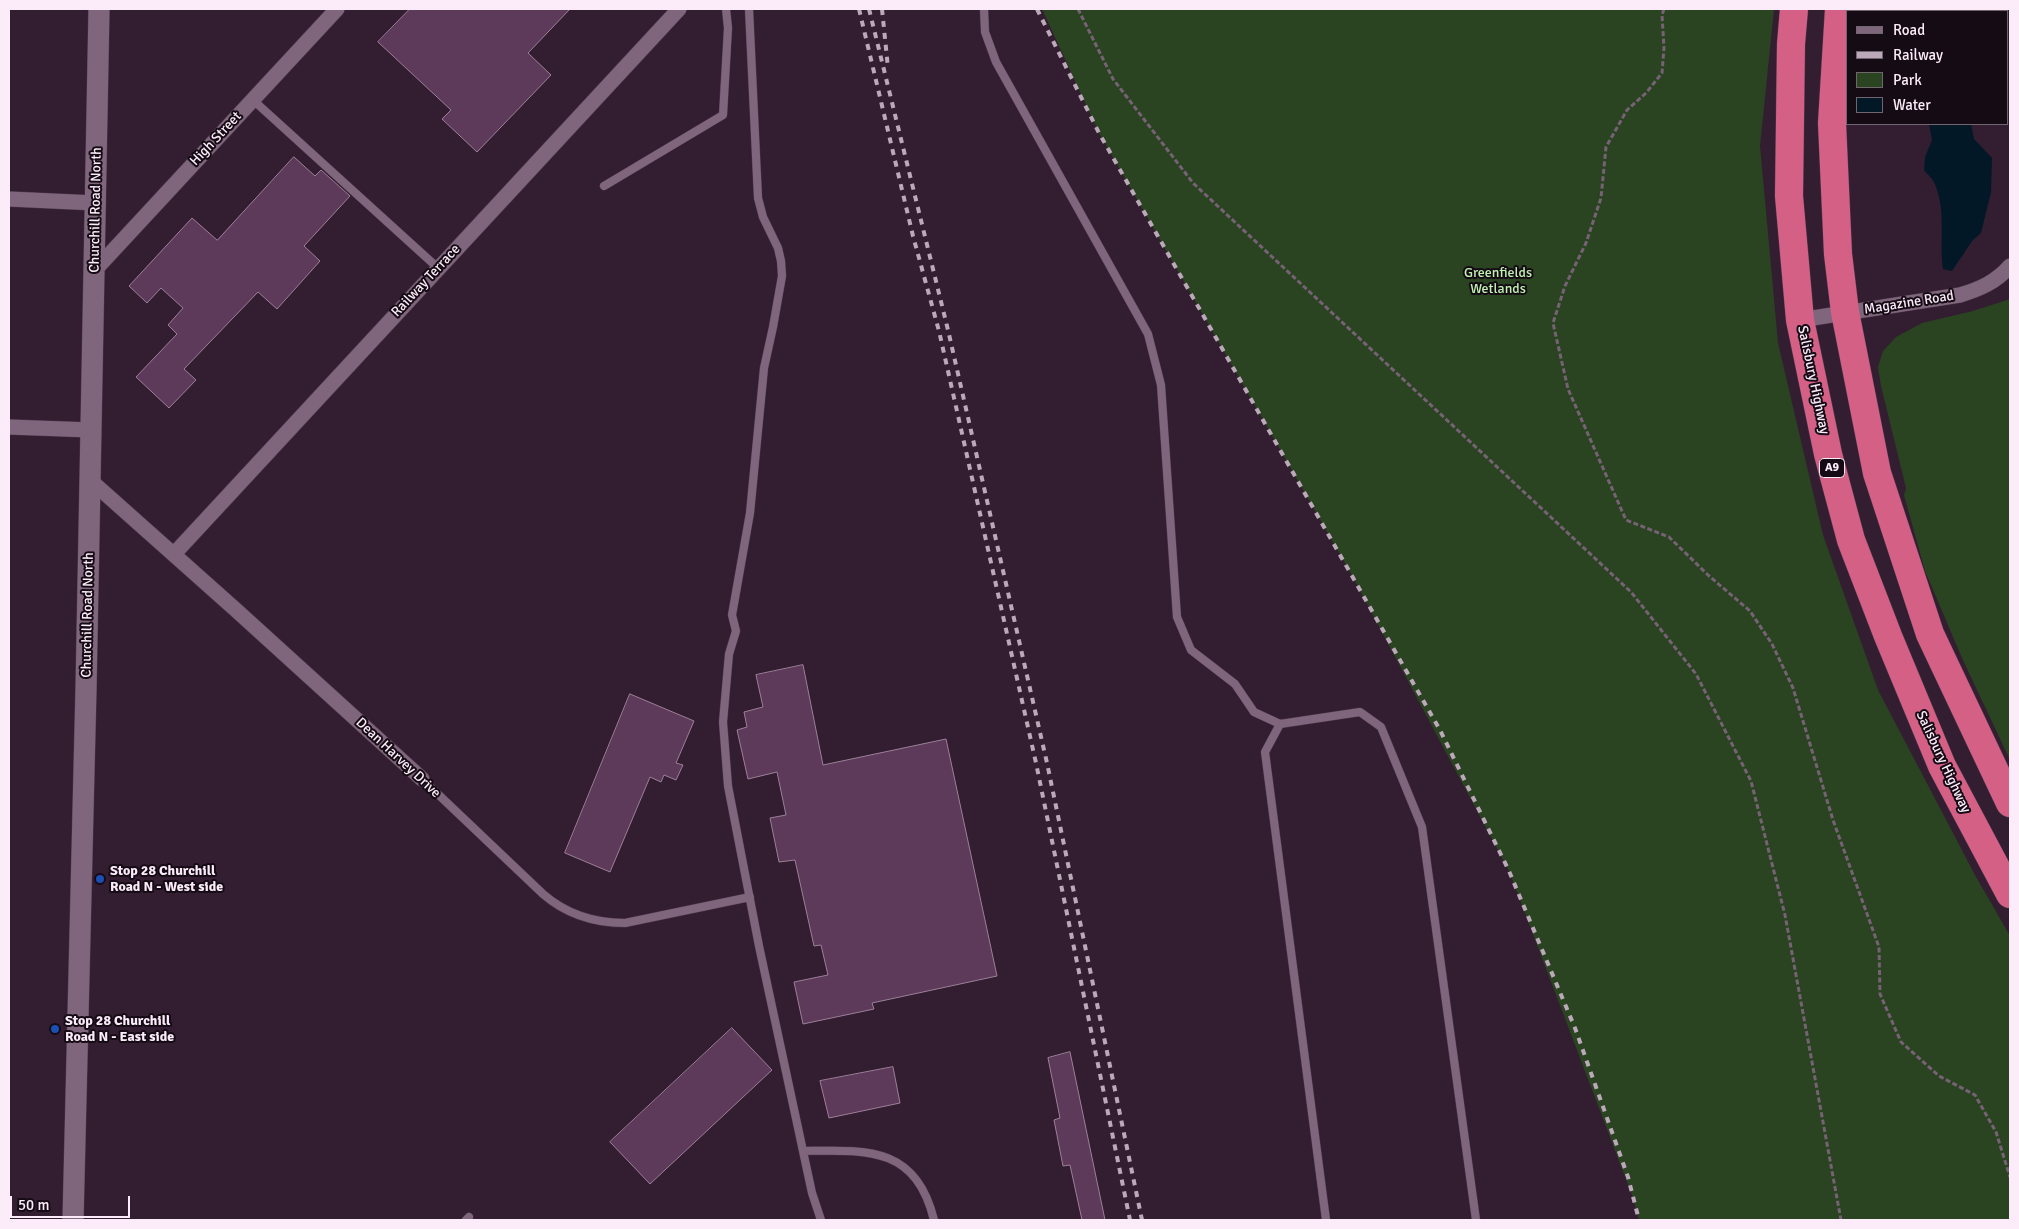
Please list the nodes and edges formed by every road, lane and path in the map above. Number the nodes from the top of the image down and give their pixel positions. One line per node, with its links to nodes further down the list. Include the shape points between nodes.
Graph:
1 (99, 9): 14 (street, Churchill Road North)
2 (337, 9): 11 (street, High Street)
3 (679, 9): 16 (street, Railway Terrace)
4 (726, 9): 12 (lane, via 728,28 723,115)
5 (749, 9): 28 (lane, via 758,198 778,248 782,276 764,368 750,513 732,615 736,631 729,654 723,722 728,786)
6 (984, 9): 24 (lane, via 985,32 996,62 1148,334 1162,386 1178,617 1191,650 1235,684 1254,712)
7 (1078, 9): 36 (path, via 1114,79 1193,183 1631,592 1696,674 1751,781 1785,915)
8 (1664, 9): 30 (path, via 1662,73 1627,110 1606,147 1601,198 1553,324 1568,389 1626,520 1669,537 1750,611 1772,644 1793,688 1833,820 1879,947 1880,994 1900,1042 1939,1076 1976,1095 1996,1132)
9 (1794, 9): 19 (highway, Salisbury Highway / A9, via 1789,196)
10 (1840, 9): 18 (highway, via 1832,123)
11 (252, 100): 16 (lane); 17 (street, High Street)
12 (604, 186)
13 (9, 199): 14 (street)
14 (96, 203): 17 (street, Churchill Road North)
15 (2010, 266): 18 (street, Magazine Road, via 2001,276 1977,290 1960,295)
16 (438, 268): 23 (street, Railway Terrace)
17 (95, 270): 21 (street, Churchill Road North)
18 (1844, 312): 19 (street, Magazine Road); 26 (highway, via 1877,473 1930,634)
19 (1800, 320): 27 (highway, Salisbury Highway / A9, via 1828,454 1851,540 1942,766)
20 (9, 427): 21 (street)
21 (91, 430): 22 (street, Churchill Road North)
22 (90, 480): 23 (street, Dean Harvey Drive); 31 (street, Churchill Road North)
23 (174, 554): 25 (street, Dean Harvey Drive)
24 (1280, 724): 34 (lane, via 1265,752); 35 (lane, via 1360,712 1381,726 1422,827)
25 (422, 779): 28 (lane, Dean Harvey Drive, via 542,894 585,918 625,923)
26 (2010, 803)
27 (2010, 894)
28 (750, 898): 29 (lane)
29 (804, 1151): 32 (lane); 33 (lane, via 852,1150 882,1155 903,1166 929,1200)
30 (2009, 1175)
31 (73, 1220)
32 (821, 1220)
33 (934, 1220)
34 (1326, 1220)
35 (1476, 1220)
36 (1841, 1220)

